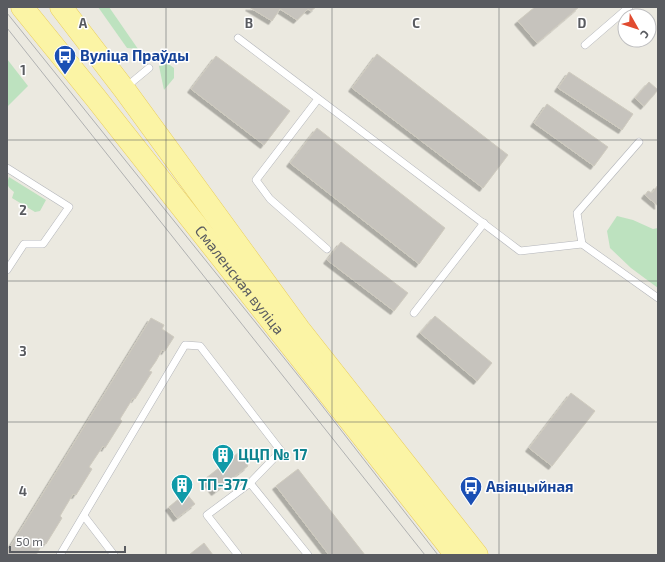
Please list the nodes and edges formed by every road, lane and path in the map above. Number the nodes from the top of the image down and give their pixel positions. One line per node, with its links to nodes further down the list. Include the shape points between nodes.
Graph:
1 (22, 7): 23 (main road, Смаленская вуліца)
2 (62, 7): 7 (main road, Смаленская вуліца)
3 (629, 7): 5 (lane)
4 (238, 38): 8 (lane)
5 (585, 45)
6 (149, 68): 7 (lane)
7 (124, 89): 24 (main road, Смаленская вуліца, via 299,330)
8 (318, 98): 11 (lane); 13 (lane, via 256,180 270,199)
9 (639, 142): 12 (lane, via 576,213)
10 (7, 168): 14 (lane, via 69,207 43,244 24,244)
11 (484, 223): 12 (lane, via 520,252); 16 (lane)
12 (582, 244): 15 (lane)
13 (327, 248)
14 (7, 270)
15 (658, 298)
16 (414, 313)
17 (250, 483): 18 (lane, via 281,451 200,346 185,345); 21 (lane, via 207,516); 22 (lane)
18 (84, 516): 19 (lane); 20 (lane)
19 (60, 555)
20 (114, 555)
21 (238, 555)
22 (308, 555)
23 (456, 555)
24 (477, 555)

